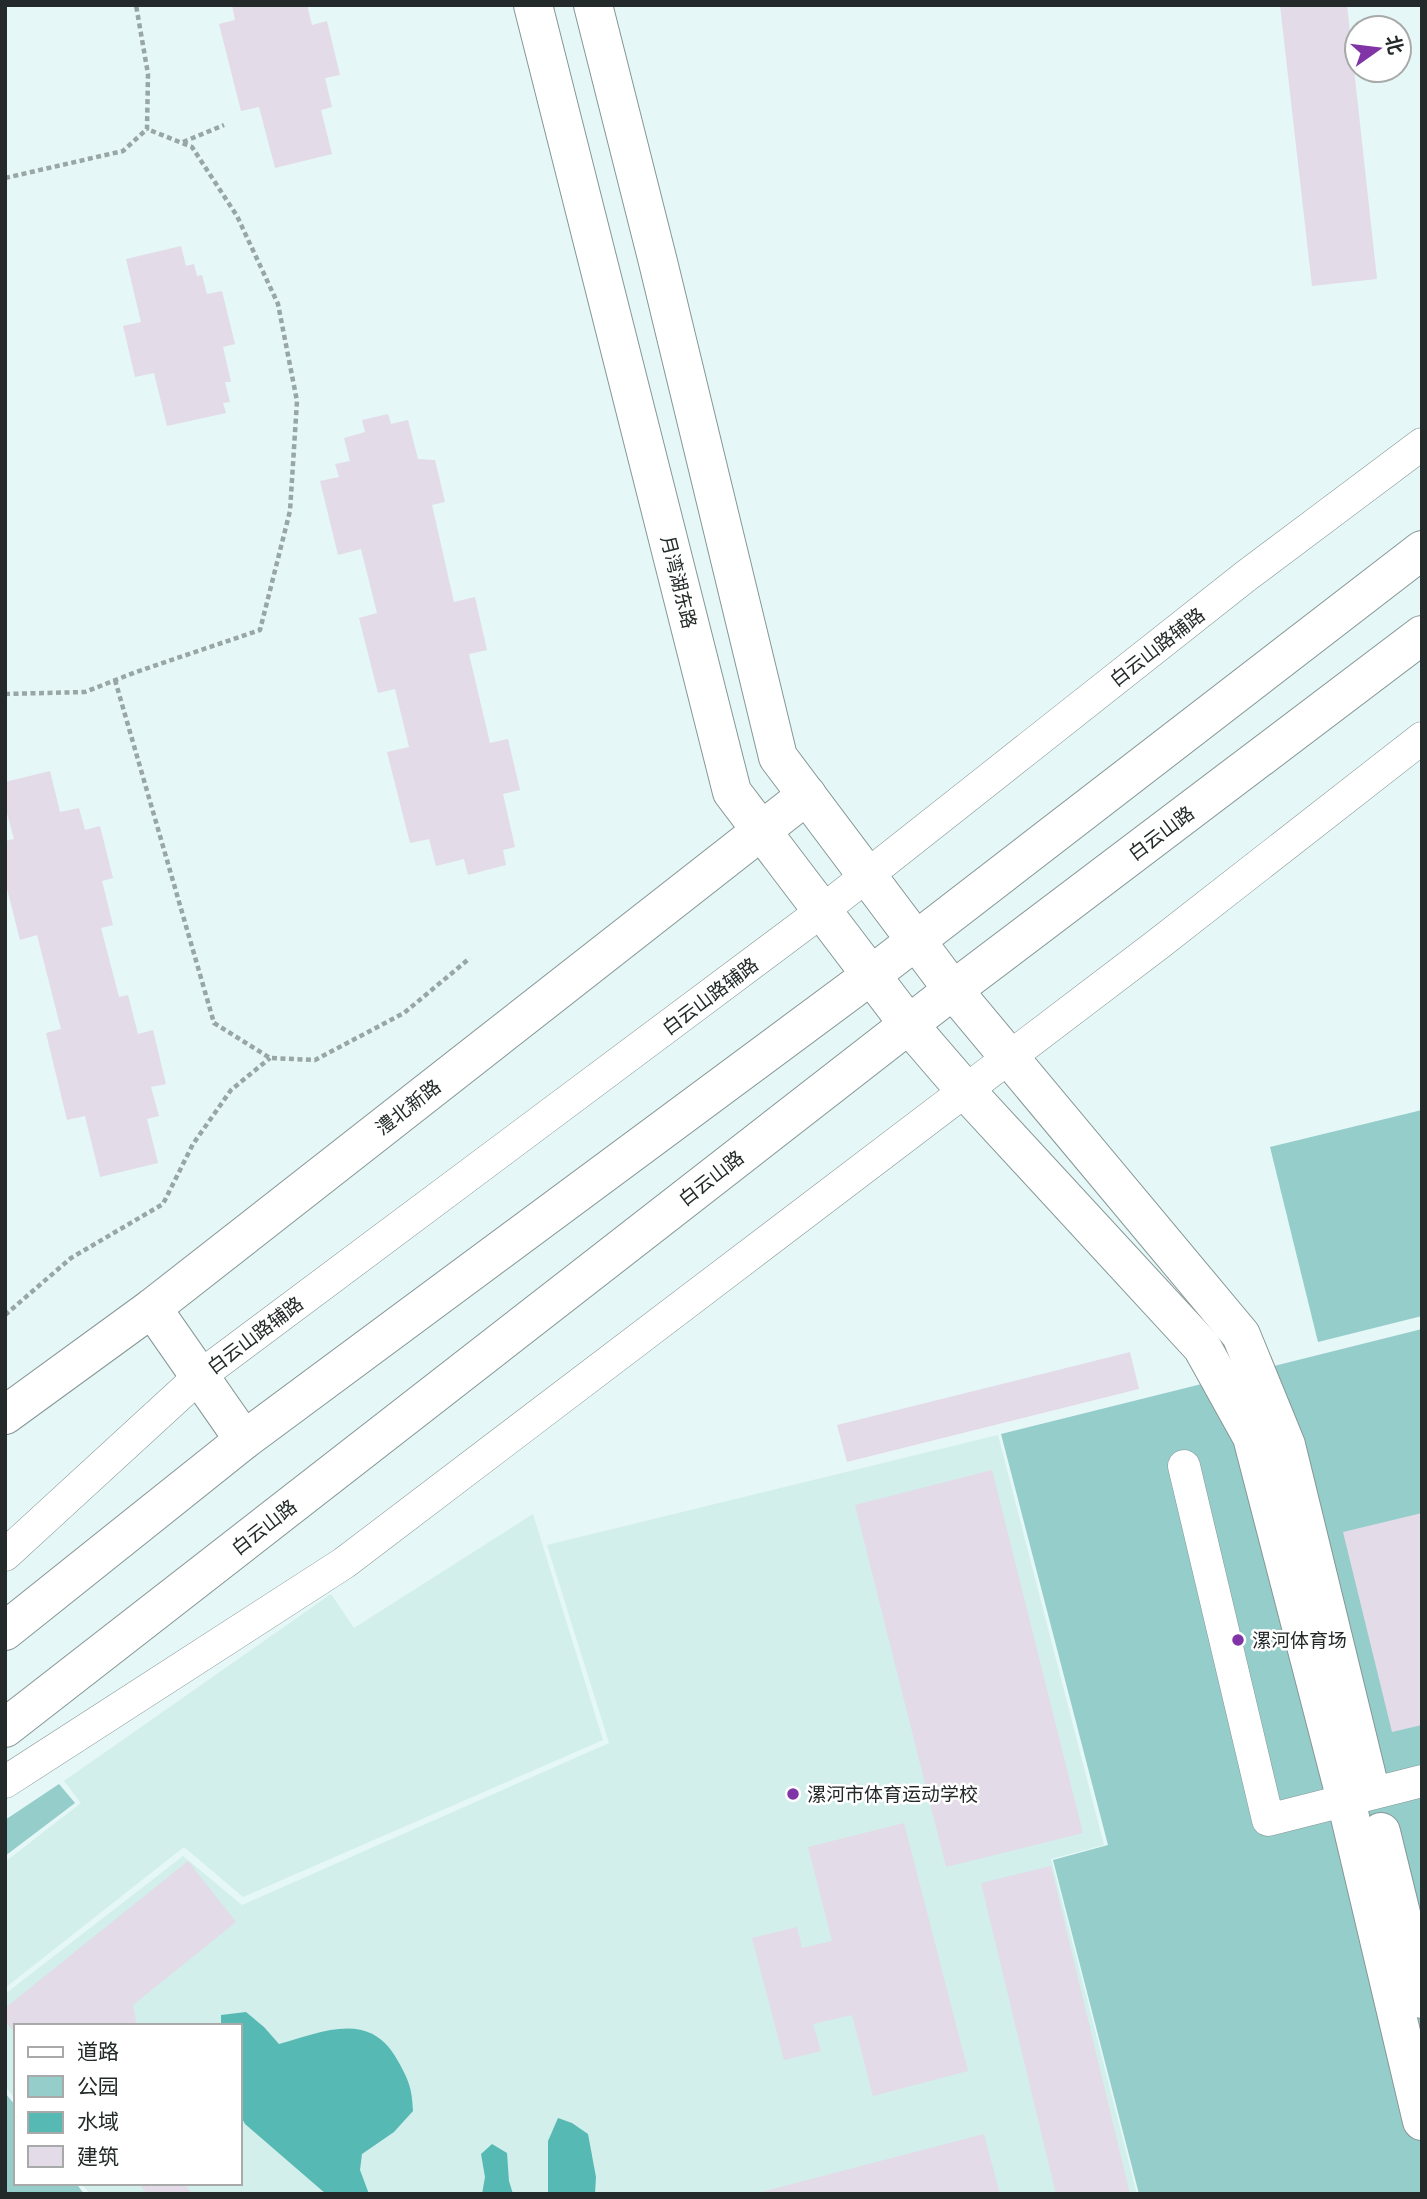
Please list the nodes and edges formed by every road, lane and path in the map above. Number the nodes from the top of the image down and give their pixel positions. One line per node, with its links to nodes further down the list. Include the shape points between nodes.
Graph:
1 (136, 5): 5 (path, via 149,74)
2 (533, 5): 15 (main road, 月湾湖东路, via 732,792)
3 (593, 5): 14 (main road, via 778,757)
4 (224, 125): 6 (path)
5 (147, 129): 6 (path); 7 (path, via 123,151)
6 (182, 143): 11 (path, via 192,147 237,216 278,304 297,401 290,511 260,630)
7 (5, 178)
8 (1422, 444): 16 (street, 白云山路辅路, via 1246,576)
9 (1422, 550): 18 (main road)
10 (1422, 635): 21 (main road, 白云山路)
11 (115, 680): 12 (path, via 85,692); 24 (path, via 214,1023)
12 (5, 694)
13 (1422, 738): 23 (street)
14 (807, 795): 15 (main road, 澧北新路); 16 (main road)
15 (761, 831): 17 (main road, 月湾湖东路); 26 (main road, 澧北新路)
16 (867, 875): 17 (street, 白云山路辅路); 18 (main road)
17 (822, 911): 20 (main road, 月湾湖东路); 28 (street, 白云山路辅路)
18 (916, 940): 20 (main road); 21 (main road)
19 (470, 958): 24 (path, via 404,1013 316,1060)
20 (870, 976): 22 (main road, 月湾湖东路); 30 (main road)
21 (953, 990): 22 (main road, 白云山路); 23 (main road)
22 (909, 1024): 25 (main road, 月湾湖东路); 34 (main road, 白云山路)
23 (1007, 1057): 25 (street); 37 (main road, via 1241,1335 1286,1445)
24 (270, 1058): 27 (path, via 232,1090 193,1144 163,1204 71,1258)
25 (965, 1090): 36 (street, via 345,1563); 37 (main road, 月湾湖东路, via 1202,1347 1252,1437)
26 (152, 1308): 28 (main road); 29 (main road, 澧北新路)
27 (5, 1315)
28 (200, 1376): 30 (main road); 32 (street, 白云山路辅路)
29 (5, 1415)
30 (243, 1440): 33 (main road)
31 (1184, 1466): 37 (street, via 1268,1820)
32 (5, 1555)
33 (5, 1631)
34 (5, 1728)
35 (1422, 1781): 37 (street)
36 (5, 1783)
37 (1359, 1797): 38 (main road); 39 (main road)
38 (1421, 1994)
39 (1422, 2122)

